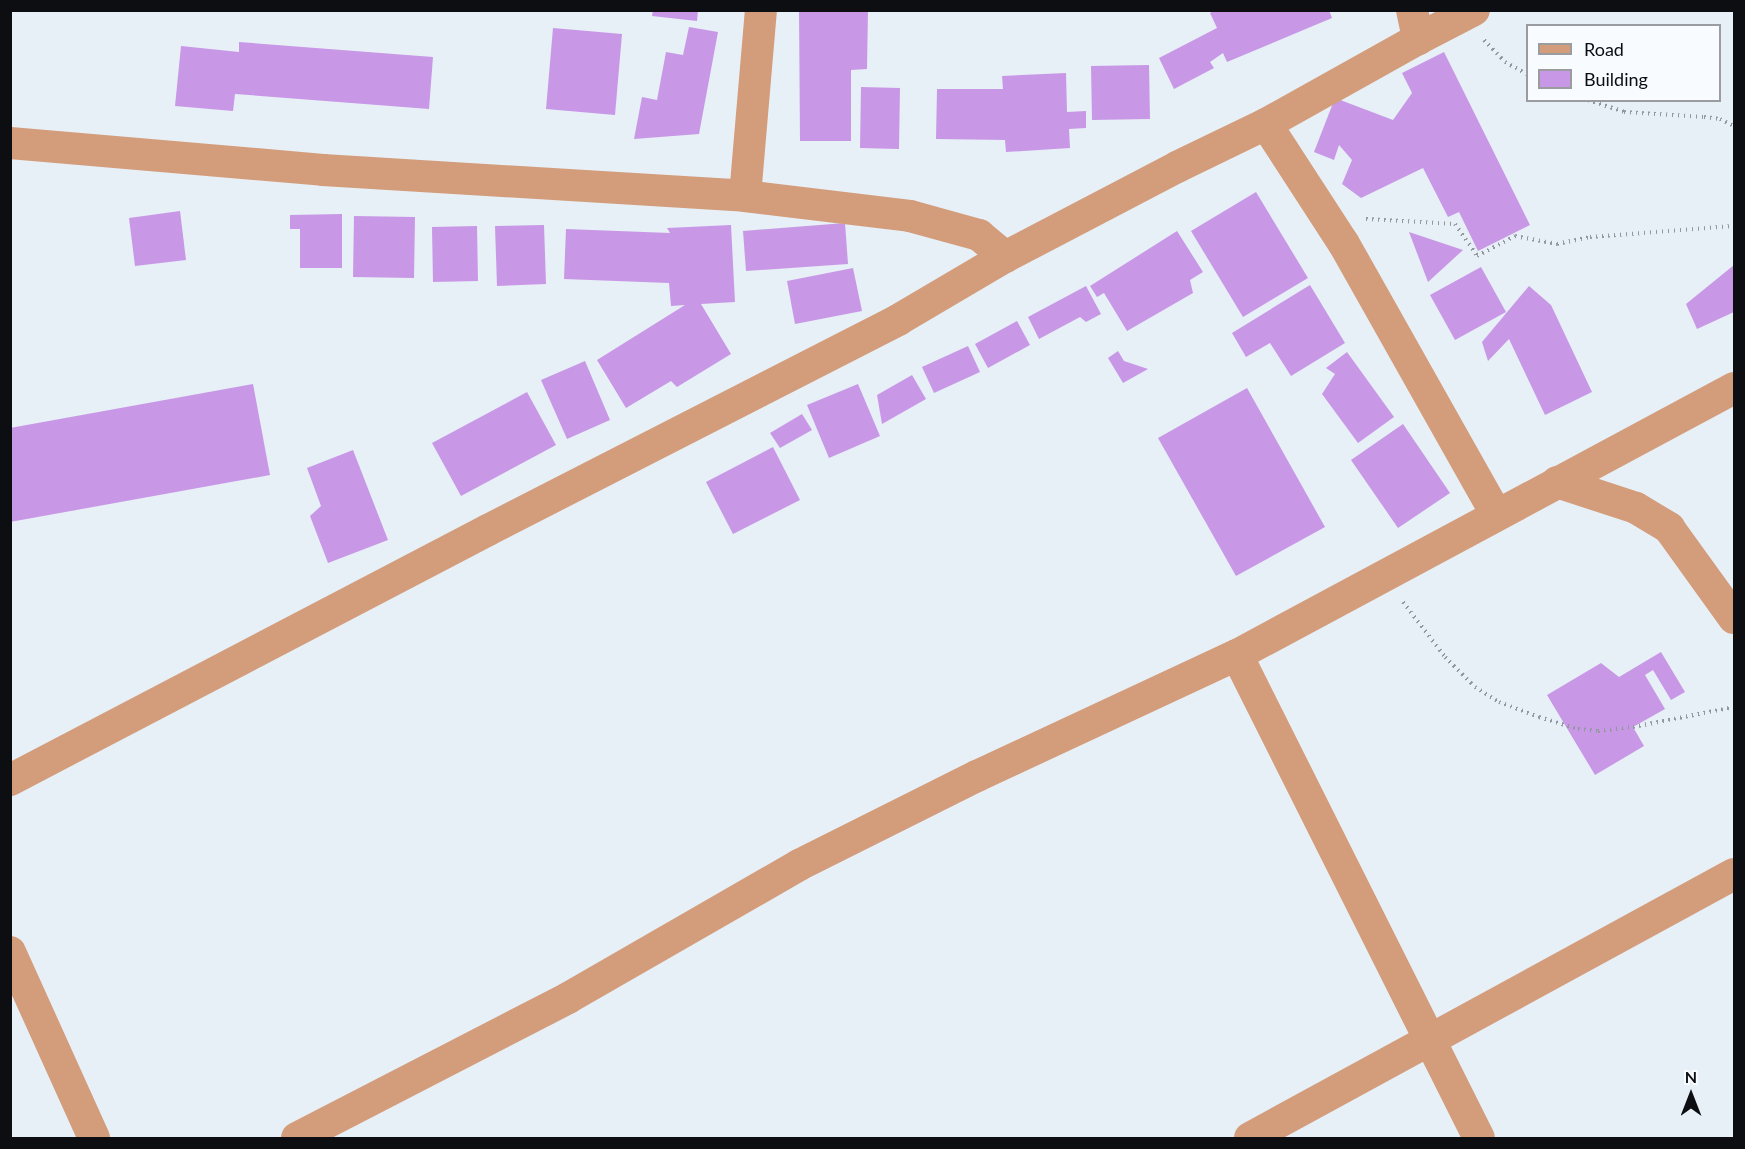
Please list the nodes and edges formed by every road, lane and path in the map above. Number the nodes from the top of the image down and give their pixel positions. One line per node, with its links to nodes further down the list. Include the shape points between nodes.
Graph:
1 (761, 10): 9 (street)
2 (1468, 14): 3 (street); 4 (path, via 1505,62)
3 (1415, 25): 6 (street)
4 (1526, 74)
5 (1594, 102): 7 (path, via 1624,112 1720,119)
6 (1266, 124): 10 (street); 12 (street)
7 (1734, 126)
8 (10, 143): 9 (street, via 323,170)
9 (745, 196): 12 (street, via 910,216 979,235)
10 (1327, 217): 11 (path, via 1455,224 1477,256 1515,236 1557,244 1590,237); 15 (street)
11 (1734, 226)
12 (1005, 256): 20 (street, via 898,320)
13 (1734, 388): 14 (street)
14 (1557, 482): 15 (street); 17 (street, via 1636,508 1669,528)
15 (1496, 514): 16 (street)
16 (1382, 575): 18 (street); 19 (path, via 1445,657 1474,687 1499,702 1578,729 1598,731 1633,728)
17 (1734, 618)
18 (1237, 654): 23 (street); 25 (street, via 799,865 568,998)
19 (1734, 707)
20 (10, 780)
21 (1734, 874): 23 (street)
22 (10, 952): 24 (street)
23 (1430, 1041): 26 (street); 27 (street)
24 (94, 1138)
25 (297, 1138)
26 (1250, 1138)
27 (1479, 1138)

